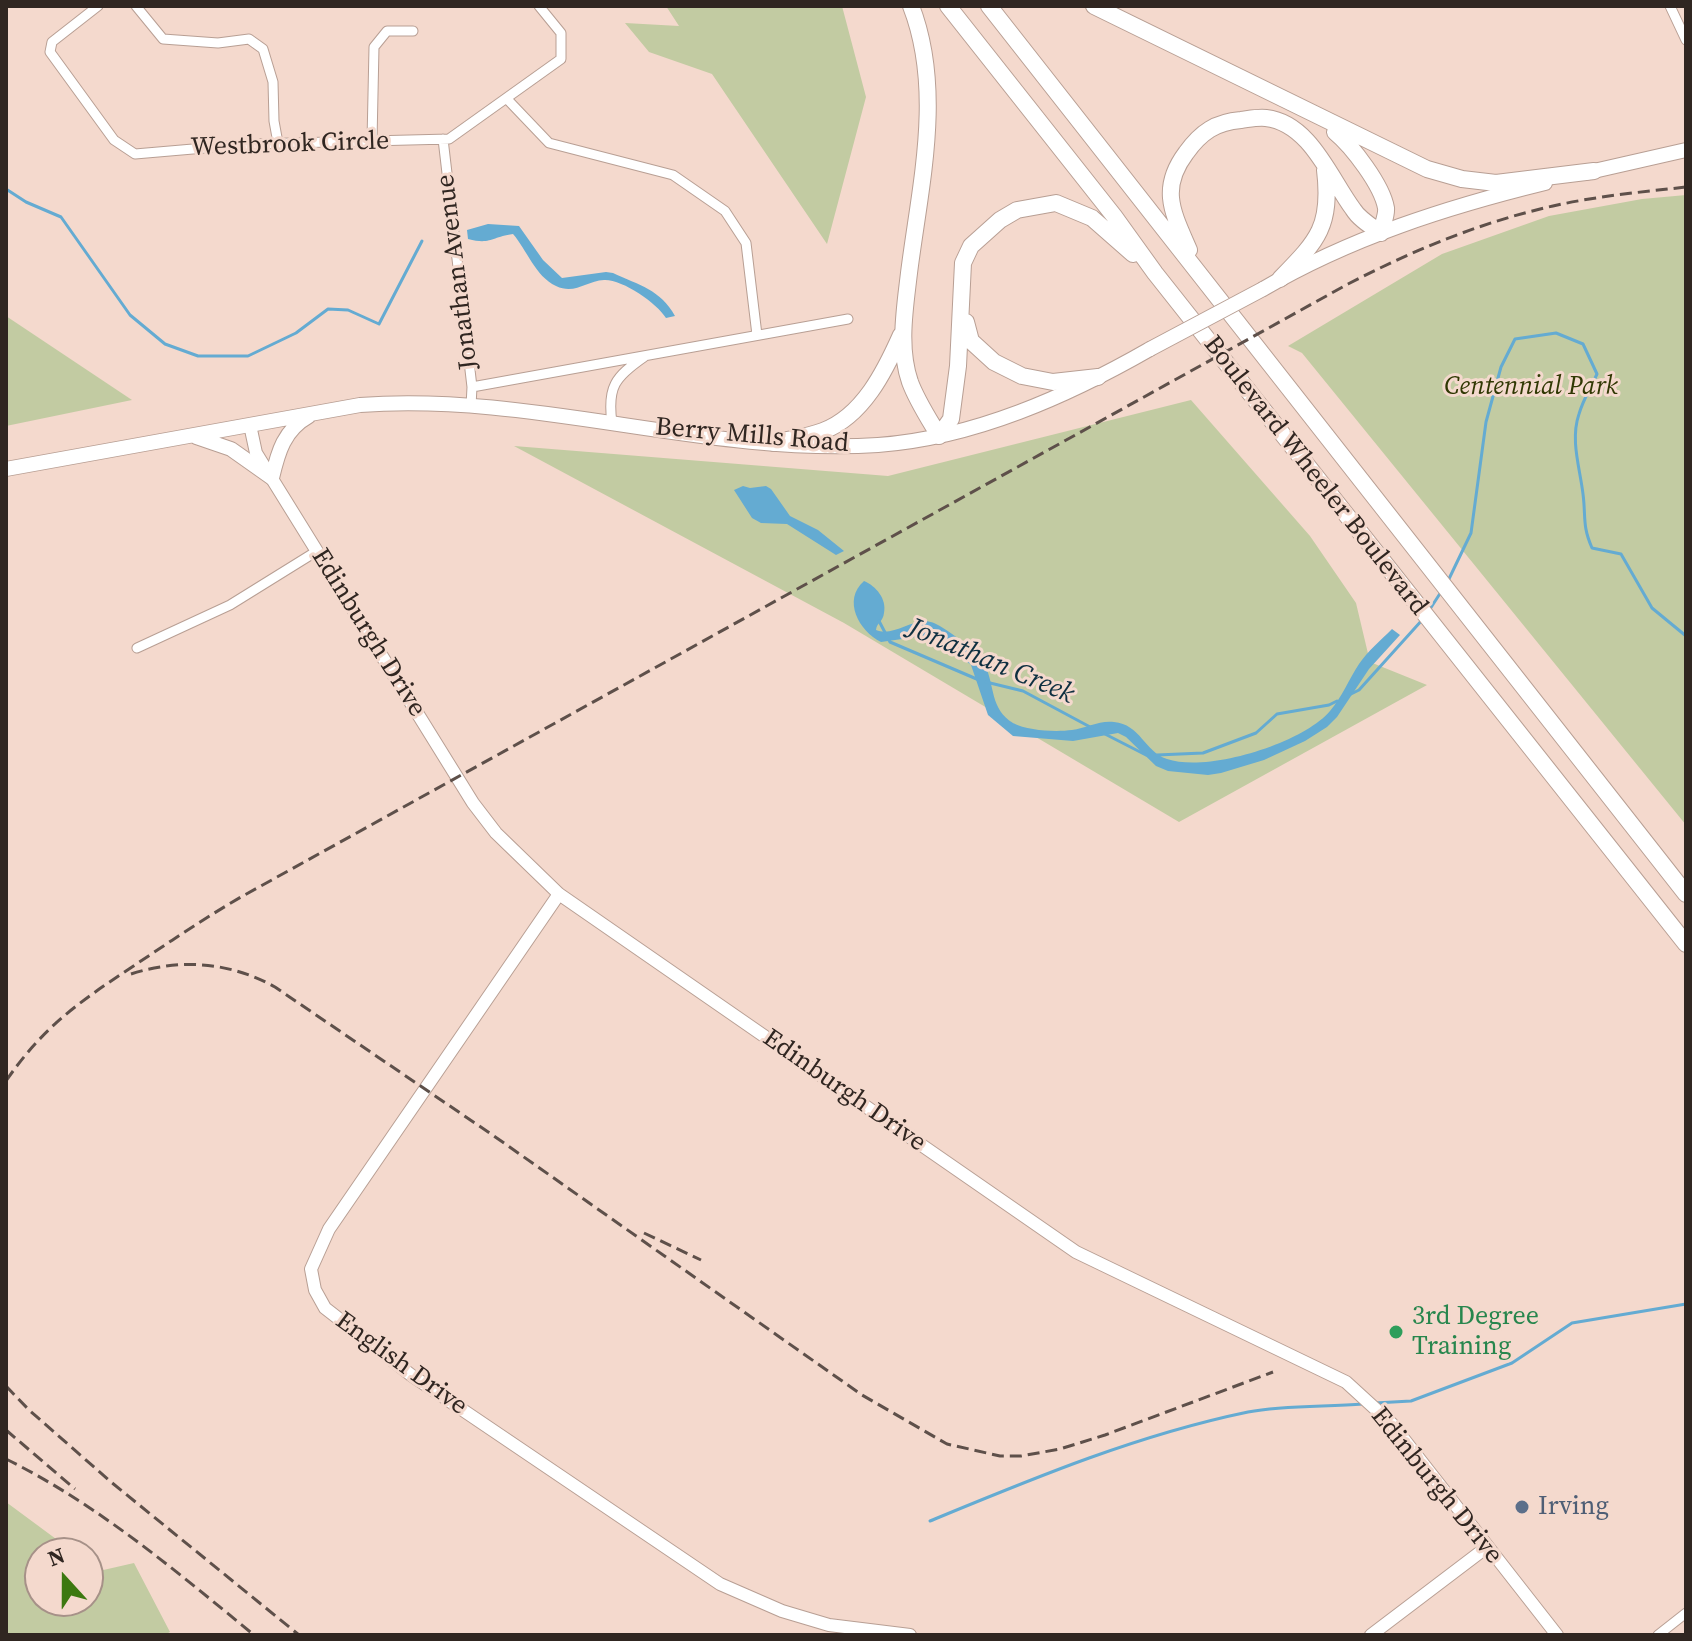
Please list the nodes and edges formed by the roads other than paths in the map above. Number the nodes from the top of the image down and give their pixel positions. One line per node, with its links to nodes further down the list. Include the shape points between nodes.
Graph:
1 (98, 6): 15 (street, Westbrook Circle, via 52,42 50,52 114,140 135,154)
2 (136, 6): 15 (street, via 163,39 249,39 263,49 273,82)
3 (539, 6): 11 (street, Westbrook Circle, via 561,33 561,59)
4 (911, 6): 25 (highway, via 929,76 928,125)
5 (948, 6): 20 (highway, Boulevard Wheeler Boulevard)
6 (989, 6): 21 (highway, Boulevard Wheeler Boulevard)
7 (1094, 6): 12 (highway)
8 (1670, 6): 10 (street)
9 (413, 31): 14 (street, via 387,31 374,47)
10 (1686, 40)
11 (507, 99): 13 (street, Westbrook Circle); 26 (street, via 549,143 673,175 725,211 746,243)
12 (1318, 117): 18 (highway, via 1427,169 1462,179 1496,183); 19 (highway, via 1349,144 1376,186 1387,209)
13 (443, 139): 14 (street, Westbrook Circle); 29 (street, Jonathan Avenue)
14 (372, 141): 15 (street, Westbrook Circle)
15 (278, 143)
16 (1686, 150): 18 (main road, Berry Mills Road)
17 (1324, 165): 19 (highway, via 1354,212); 21 (highway, via 1309,141 1266,118 1220,122 1195,139 1169,188 1173,213); 22 (highway, via 1328,193 1319,236)
18 (1594, 171): 19 (main road, Berry Mills Road, via 1443,210)
19 (1381, 233): 22 (main road, Berry Mills Road)
20 (1155, 273): 23 (highway, via 1092,218 1056,203 1017,210 971,246 963,263); 43 (highway, Boulevard Wheeler Boulevard)
21 (1200, 276): 42 (highway, Boulevard Wheeler Boulevard)
22 (1280, 279): 28 (main road, Berry Mills Road, bridge)
23 (963, 313): 28 (highway, via 971,341 994,362 1022,376 1053,382); 35 (highway, via 951,419)
24 (848, 319): 26 (street)
25 (904, 330): 35 (highway, via 910,382); 36 (highway, via 874,388 849,414 825,430)
26 (757, 335): 27 (street)
27 (649, 353): 29 (street); 32 (street, via 615,382 609,399)
28 (1098, 377): 35 (main road, Berry Mills Road, via 1020,411)
29 (472, 387): 30 (street, Jonathan Avenue)
30 (471, 406): 31 (main road, Berry Mills Road, via 389,403); 32 (main road, Berry Mills Road)
31 (312, 413): 33 (main road, Berry Mills Road); 38 (main road, via 285,437)
32 (612, 423): 36 (main road, Berry Mills Road)
33 (250, 425): 34 (main road, Berry Mills Road); 38 (street, Edinburgh Drive, via 256,453)
34 (191, 436): 37 (main road, Berry Mills Road); 38 (main road, via 231,449)
35 (939, 436): 36 (main road, Berry Mills Road, via 838,446)
36 (774, 443)
37 (6, 469)
38 (272, 478): 39 (street, Edinburgh Drive)
39 (317, 551): 40 (street, via 230,605); 41 (street, Edinburgh Drive, via 473,803)
40 (137, 648)
41 (559, 894): 44 (street, Edinburgh Drive, via 1076,1252 1346,1382 1392,1424); 46 (street, English Drive, via 329,1229 311,1269 315,1290 325,1308 411,1375 720,1584 829,1625)
42 (1686, 894)
43 (1686, 944)
44 (1487, 1547): 47 (street); 48 (street, Edinburgh Drive)
45 (1686, 1613): 49 (street)
46 (910, 1635)
47 (1371, 1635)
48 (1557, 1635)
49 (1658, 1635)

